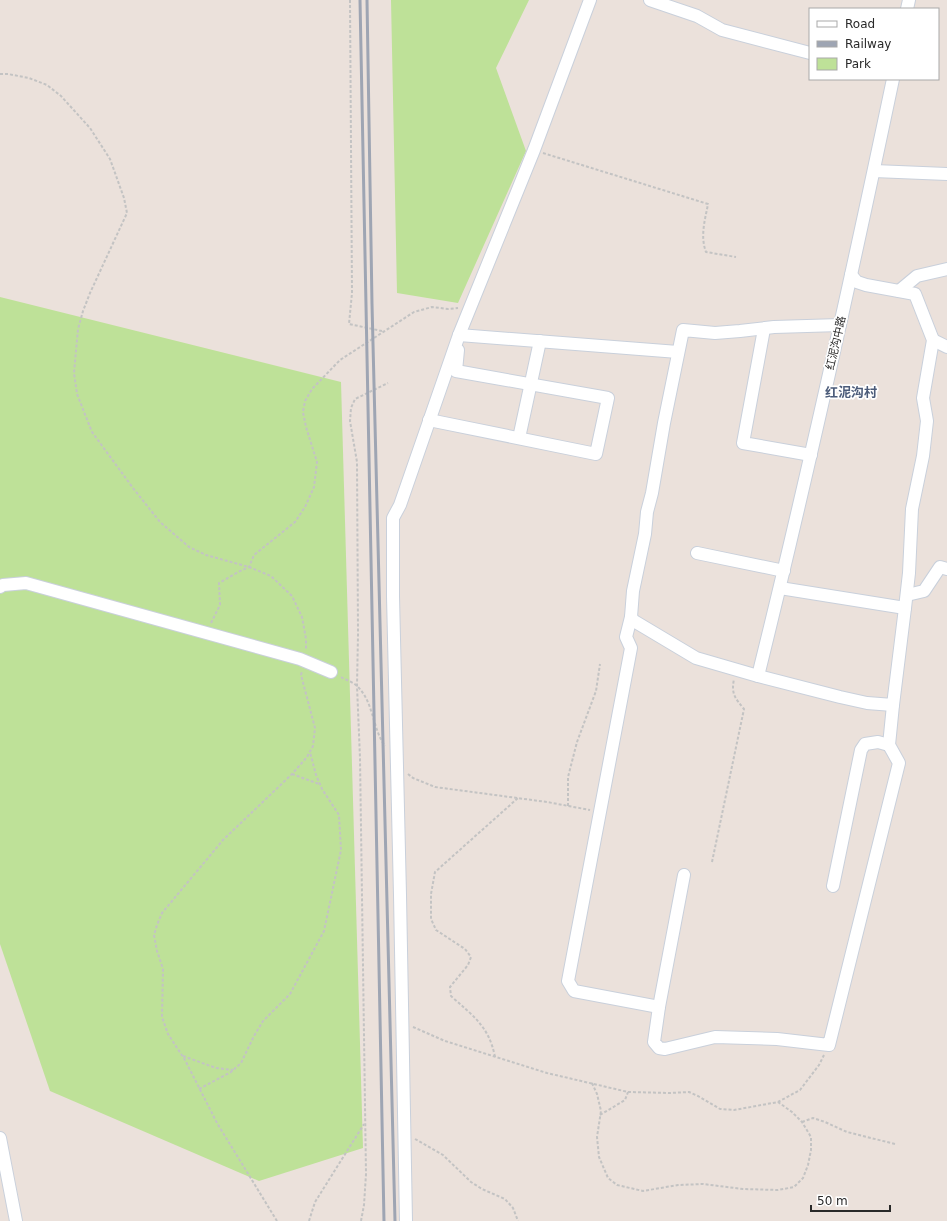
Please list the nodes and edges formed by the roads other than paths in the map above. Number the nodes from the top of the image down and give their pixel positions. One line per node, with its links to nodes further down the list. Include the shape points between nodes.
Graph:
1 (590, 0): 12 (street, via 534,150)
2 (650, 0): 3 (street, via 697,16 722,30)
3 (809, 53)
4 (893, 80): 5 (street, 红泥沟中路)
5 (874, 171): 6 (street); 8 (street, 红泥沟中路)
6 (947, 174)
7 (947, 269): 9 (street, via 917,276)
8 (851, 275): 9 (street, via 857,282); 10 (street, 红泥沟中路)
9 (899, 291): 13 (street, via 915,294)
10 (840, 325): 11 (street); 20 (street, 红泥沟中路)
11 (764, 328): 16 (street, via 715,333 683,330); 20 (street, via 743,443)
12 (458, 335): 14 (street); 17 (street, via 456,371); 18 (street)
13 (933, 340): 15 (street); 26 (street, via 923,398 928,421 912,508)
14 (540, 341): 16 (street); 17 (street)
15 (947, 347)
16 (678, 352): 28 (street, via 647,512)
17 (530, 384): 19 (street); 19 (street, via 608,398 596,454)
18 (429, 420): 19 (street); 38 (street, via 393,518 392,596)
19 (519, 438)
20 (811, 455): 23 (street, 红泥沟中路)
21 (697, 553): 23 (street)
22 (945, 569): 26 (street, via 940,567 924,591)
23 (784, 571): 25 (street, 红泥沟中路)
24 (0, 587): 29 (street, via 26,583 300,659)
25 (780, 588): 27 (street); 30 (street, 红泥沟中路)
26 (907, 594): 27 (street)
27 (905, 608): 31 (street)
28 (631, 616): 30 (street, via 634,621 696,658); 35 (street, via 626,637 631,648 568,981 574,991)
29 (331, 672)
30 (758, 676): 31 (street, via 867,703)
31 (893, 705): 32 (street)
32 (889, 745): 34 (street, via 878,742 865,744 861,750); 35 (street, via 898,763 829,1045 777,1039 715,1037 665,1049 659,1048 654,1042)
33 (684, 875): 35 (street)
34 (833, 886)
35 (659, 1007)
36 (0, 1138): 37 (street)
37 (16, 1221)
38 (406, 1221)

